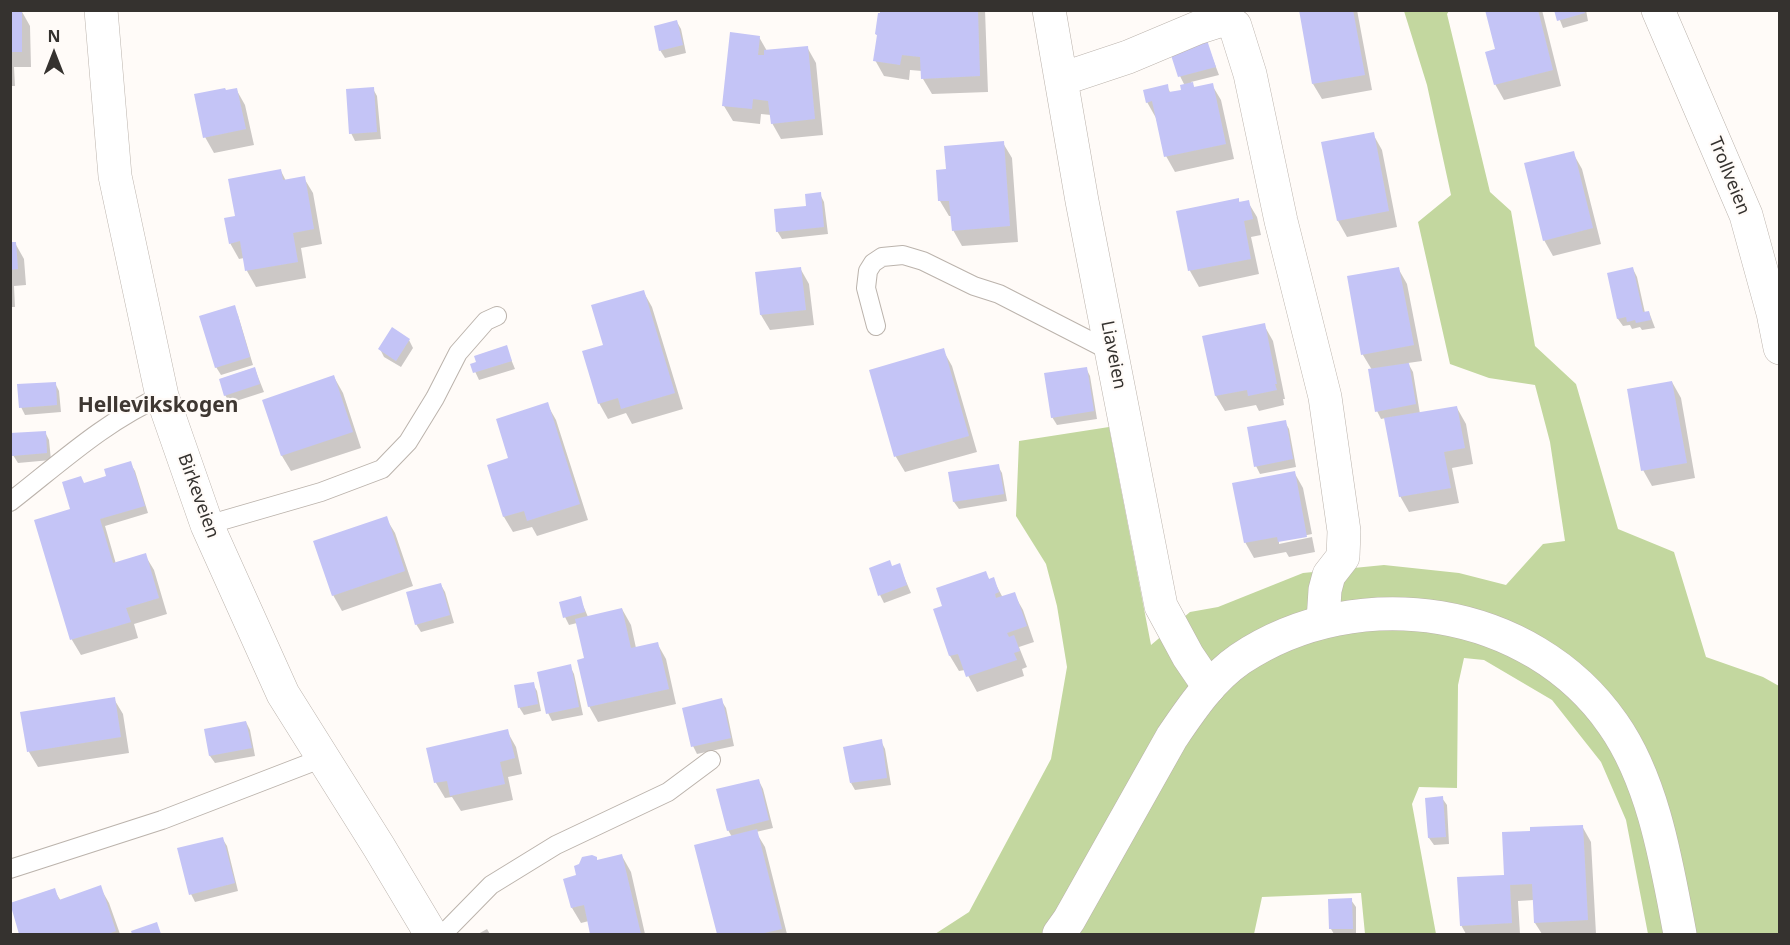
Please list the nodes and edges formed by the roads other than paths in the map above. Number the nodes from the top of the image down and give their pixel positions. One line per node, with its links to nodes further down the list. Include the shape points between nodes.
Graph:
1 (101, 10): 9 (street, Birkeveien, via 115,176)
2 (1049, 10): 4 (street, Liaveien)
3 (1658, 10): 7 (street, Trollveien, via 1746,215)
4 (1062, 79): 8 (street, Liaveien); 12 (street, via 1222,20 1235,26 1250,74 1281,221 1325,397 1344,531 1343,557 1329,575 1325,590)
5 (497, 316): 11 (lane, via 486,321 458,353 408,442 382,469 321,492)
6 (876, 326): 8 (lane, via 866,288 868,271 882,256 903,255 999,294)
7 (1779, 348)
8 (1112, 352): 13 (street, Liaveien, via 1161,606)
9 (162, 396): 10 (lane, via 118,419); 11 (street, Birkeveien)
10 (10, 502)
11 (207, 525): 14 (street, Birkeveien, via 283,694)
12 (1323, 621): 13 (street, via 1294,630 1239,660); 20 (street, via 1367,613 1442,617 1495,631 1540,654 1586,690 1614,725 1637,767 1665,856)
13 (1209, 687): 19 (street, via 1172,737)
14 (323, 758): 16 (lane, via 162,820); 17 (street, Birkeveien)
15 (711, 760): 18 (lane, via 668,792 556,845 491,885)
16 (10, 868)
17 (431, 934)
18 (443, 934)
19 (1059, 934)
20 (1680, 934)

